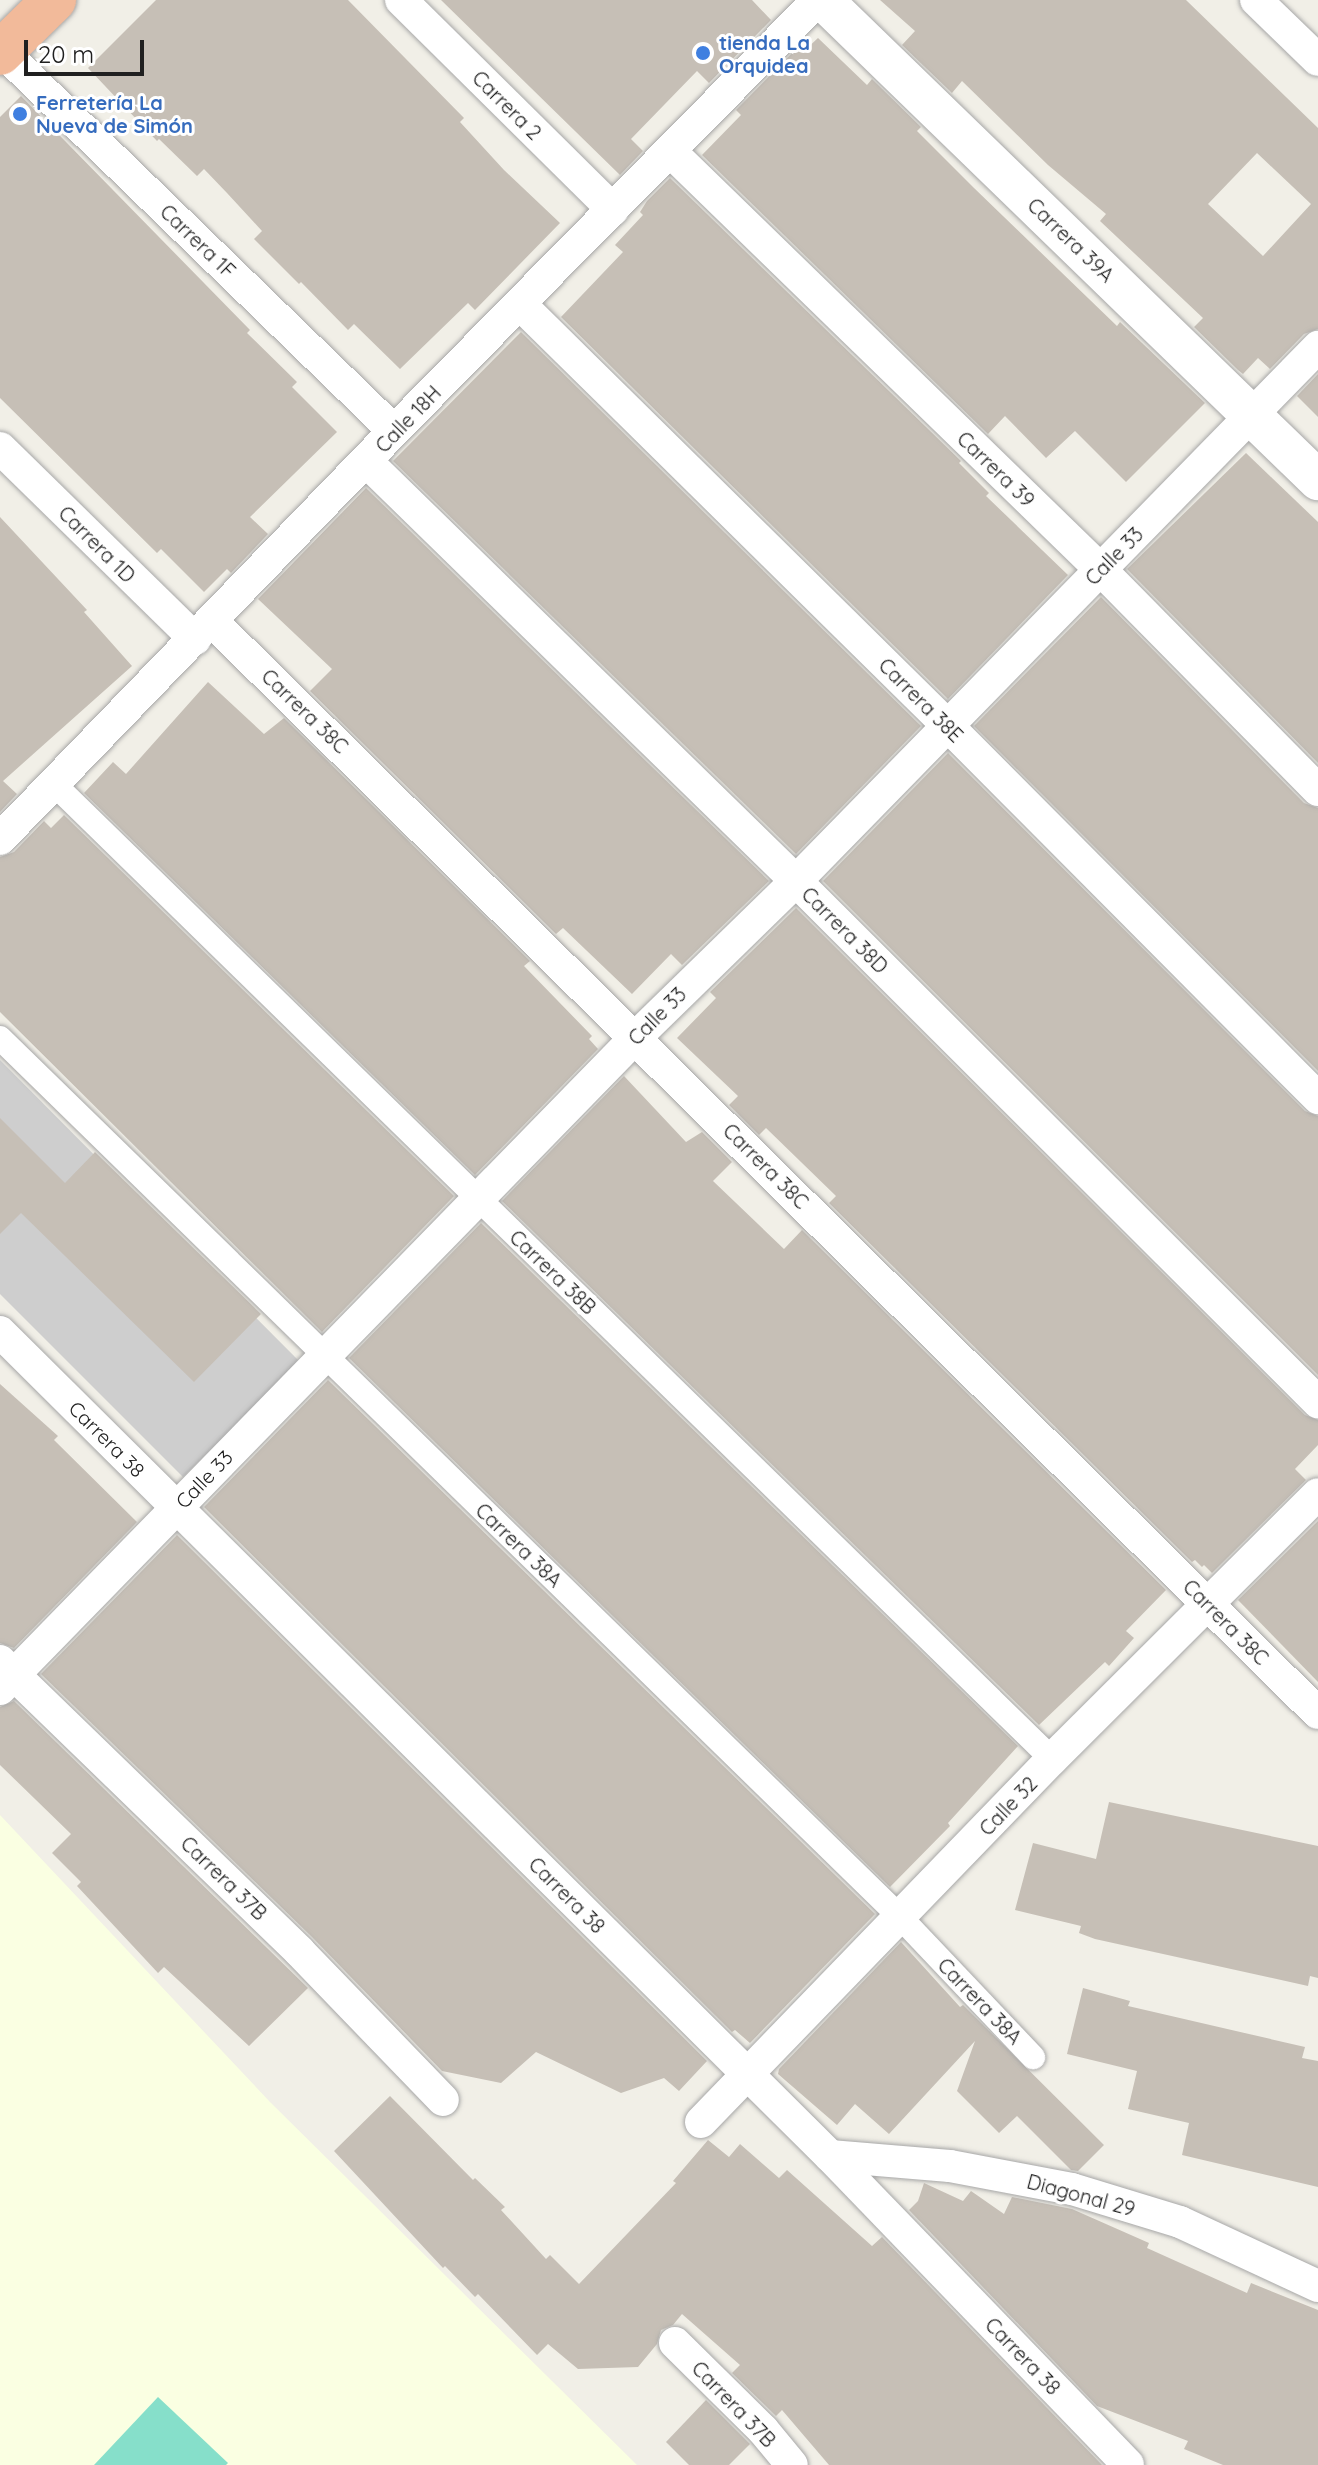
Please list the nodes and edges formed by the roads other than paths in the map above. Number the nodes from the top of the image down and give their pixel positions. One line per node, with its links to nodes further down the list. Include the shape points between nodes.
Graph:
1 (54, 0): 5 (highway)
2 (401, 0): 8 (street, Carrera 2)
3 (820, 0): 7 (street, Calle 18H); 11 (street, Carrera 39A)
4 (1256, 0): 6 (street)
5 (1, 52): 12 (street, Carrera 1F)
6 (1318, 60)
7 (670, 151): 8 (street, Calle 18H); 16 (street, Carrera 39)
8 (613, 210): 9 (street, Calle 18H)
9 (521, 305): 12 (street, Calle 18H); 18 (street, Carrera 38E)
10 (1318, 347): 11 (street, Calle 33)
11 (1252, 415): 15 (street, Carrera 39A); 16 (street, Calle 33)
12 (394, 431): 14 (street, Calle 18H)
13 (0, 448): 17 (street, Carrera 1D)
14 (367, 462): 17 (street, Calle 18H); 22 (street, Carrera 38D)
15 (1318, 480)
16 (1101, 570): 18 (street, Calle 33); 20 (street, Carrera 39)
17 (204, 630): 19 (street, Calle 18H); 23 (street, Carrera 38C)
18 (946, 724): 22 (street, Calle 33); 25 (street, Carrera 38E)
19 (54, 784): 21 (street, Calle 18H); 26 (street, Carrera 38B)
20 (1318, 790)
21 (0, 839)
22 (796, 881): 23 (street, Calle 33); 29 (street, Carrera 38D)
23 (636, 1037): 26 (street, Calle 33); 32 (street, Carrera 38C)
24 (0, 1038): 28 (street, Carrera 38A)
25 (1318, 1098)
26 (479, 1200): 28 (street, Calle 33); 35 (street, Carrera 38B)
27 (0, 1332): 31 (street, Carrera 38)
28 (325, 1355): 31 (street, Calle 33); 36 (street, Carrera 38A)
29 (1318, 1402)
30 (1318, 1494): 32 (street, Calle 32)
31 (175, 1508): 33 (street, Calle 33); 38 (street, Carrera 38)
32 (1210, 1605): 34 (street, Carrera 38C); 35 (street, Calle 32)
33 (4, 1675): 39 (street, Carrera 37B, via 299,1951)
34 (1318, 1713)
35 (1052, 1759): 36 (street, Calle 32)
36 (901, 1918): 37 (street, Carrera 38A); 38 (street, Calle 32)
37 (1033, 2057)
38 (748, 2075): 40 (street, Calle 32); 41 (street, Carrera 38)
39 (443, 2100)
40 (701, 2122)
41 (830, 2156): 42 (street, Diagonal 29, via 950,2166 1072,2189 1180,2222); 45 (street, Carrera 38)
42 (1318, 2286)
43 (675, 2343): 44 (street, Carrera 37B)
44 (792, 2465)
45 (1128, 2465)

